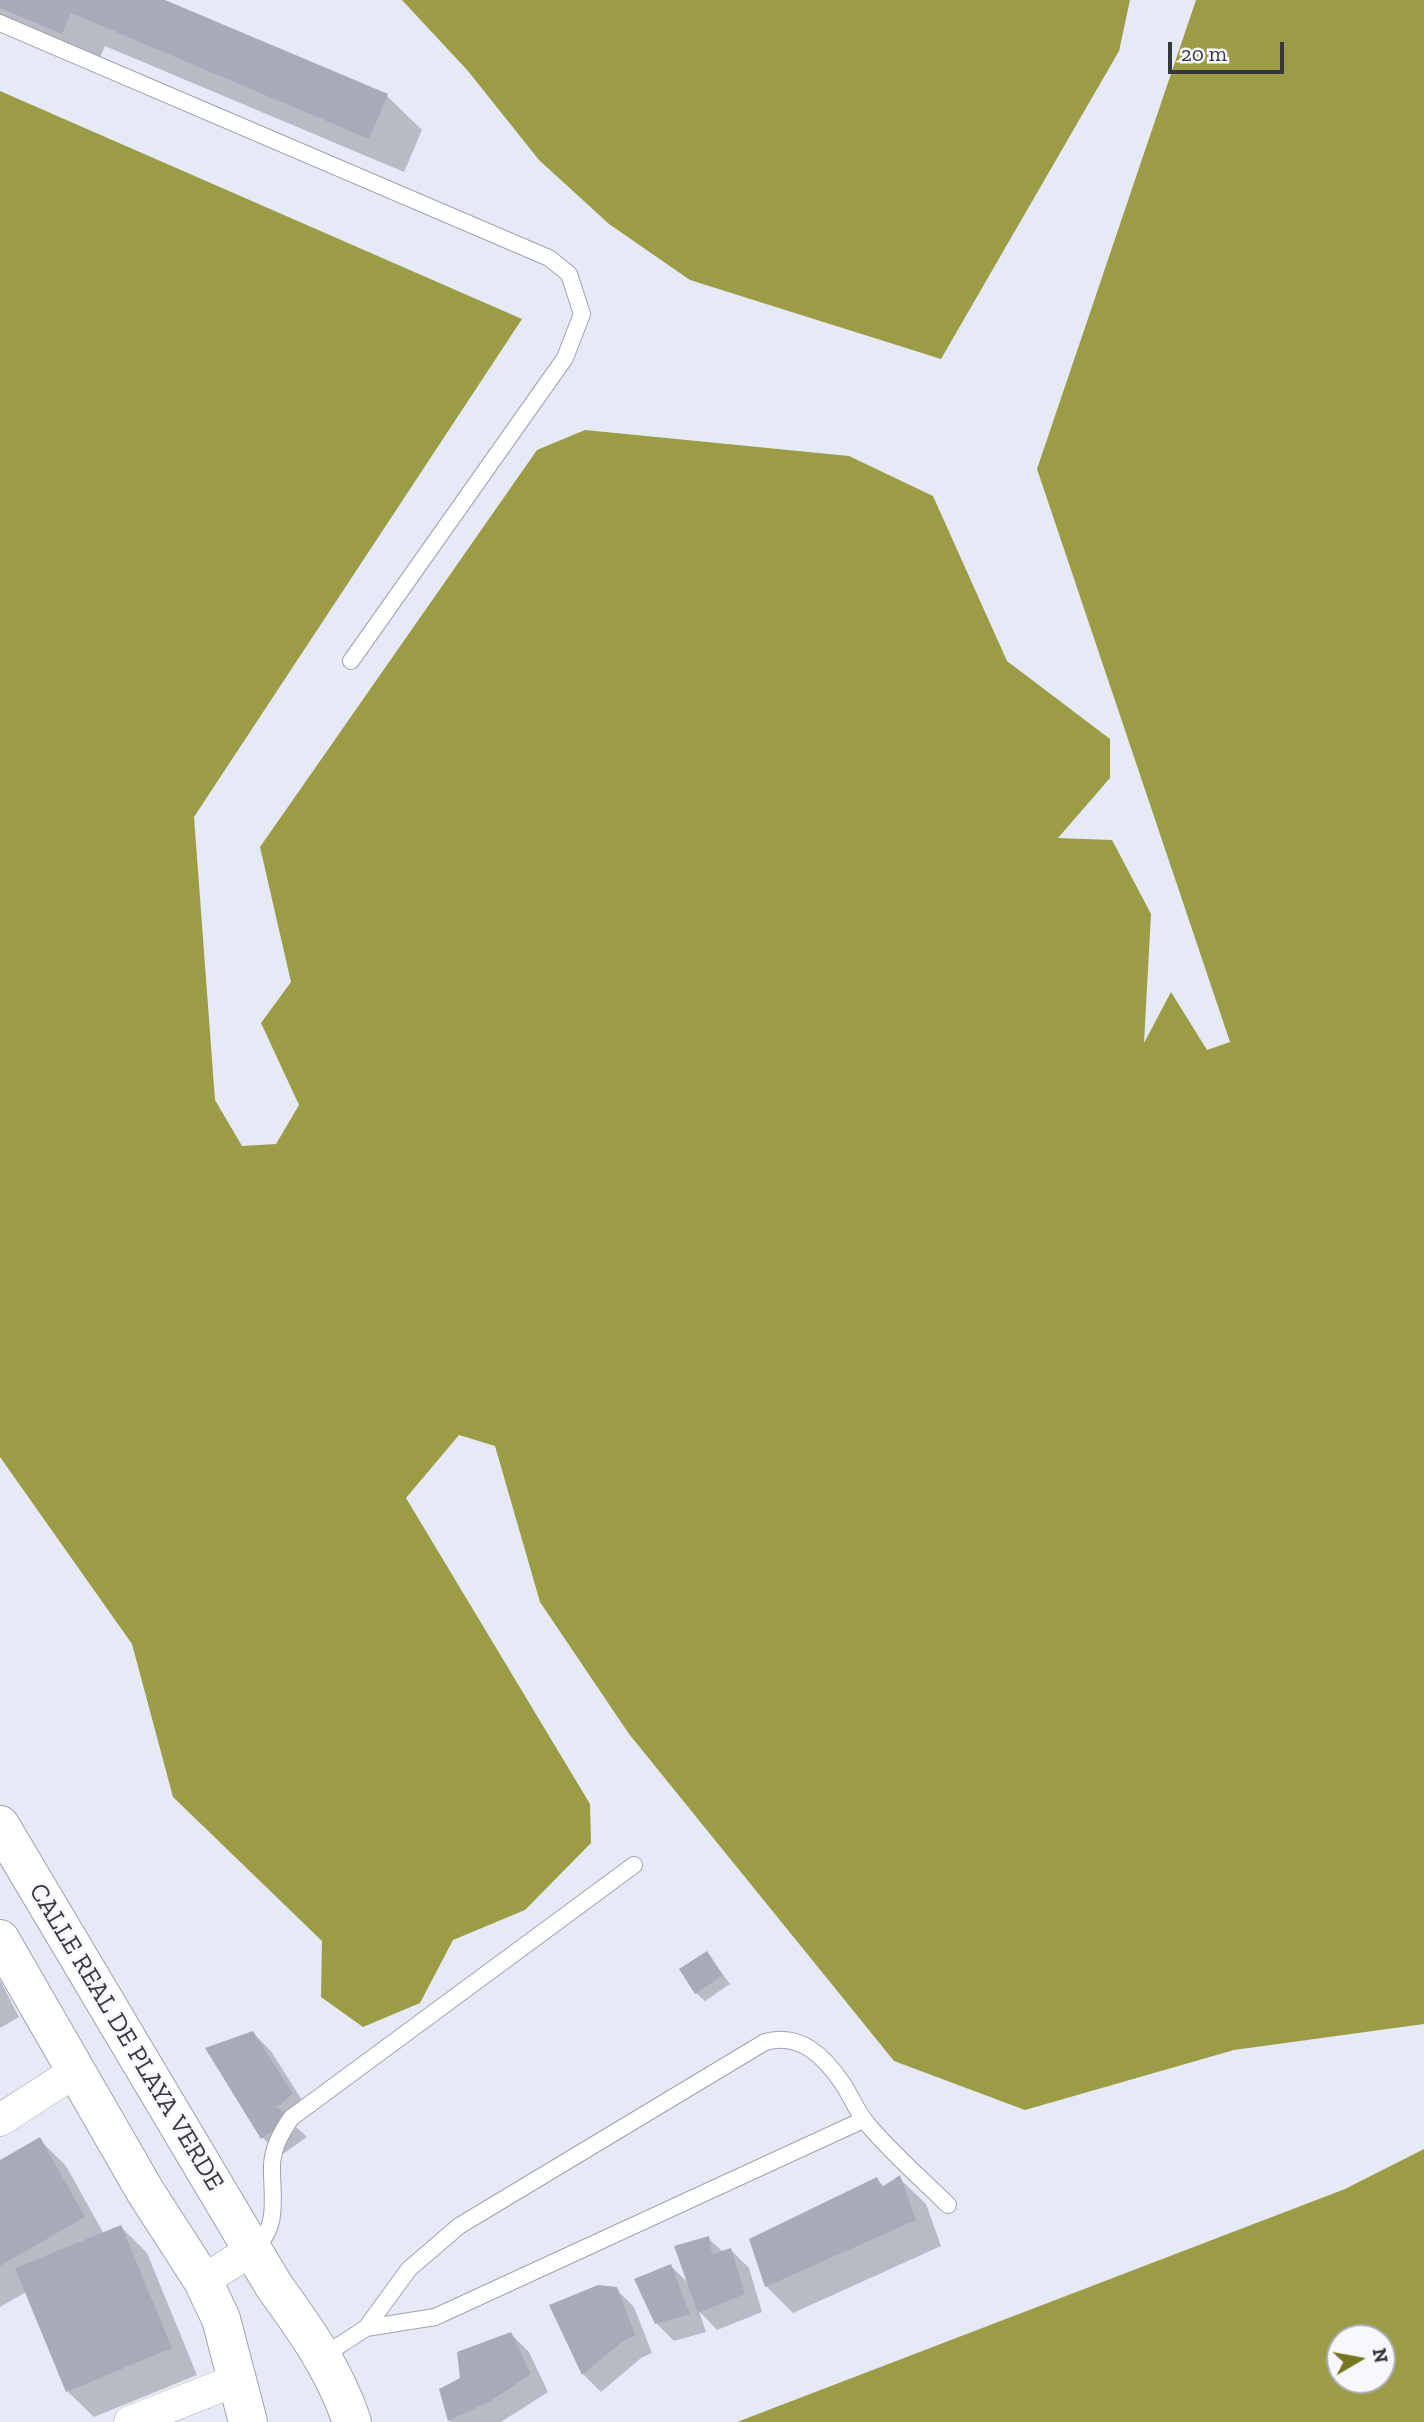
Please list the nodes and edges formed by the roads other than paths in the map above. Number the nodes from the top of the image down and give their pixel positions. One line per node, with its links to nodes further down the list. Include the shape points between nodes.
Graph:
1 (0, 23): 2 (lane, via 549,258 569,274 582,314 565,358)
2 (351, 661)
3 (1, 1830): 10 (street, CALLE REAL DE PLAYA VERDE)
4 (634, 1865): 10 (lane, via 291,2119 275,2149 273,2215 267,2234)
5 (0, 1939): 6 (street)
6 (76, 2071): 7 (street); 11 (street)
7 (0, 2120)
8 (863, 2120): 9 (lane); 12 (lane, via 435,2317); 12 (lane, via 844,2084 811,2050 790,2038 765,2042 459,2226 409,2269)
9 (948, 2205)
10 (253, 2249): 11 (street); 13 (street, CALLE REAL DE PLAYA VERDE)
11 (203, 2281): 14 (street, via 221,2319)
12 (366, 2328): 13 (lane)
13 (323, 2356): 17 (street, CALLE REAL DE PLAYA VERDE)
14 (239, 2379): 15 (street); 16 (street)
15 (130, 2422)
16 (248, 2422)
17 (352, 2422)

